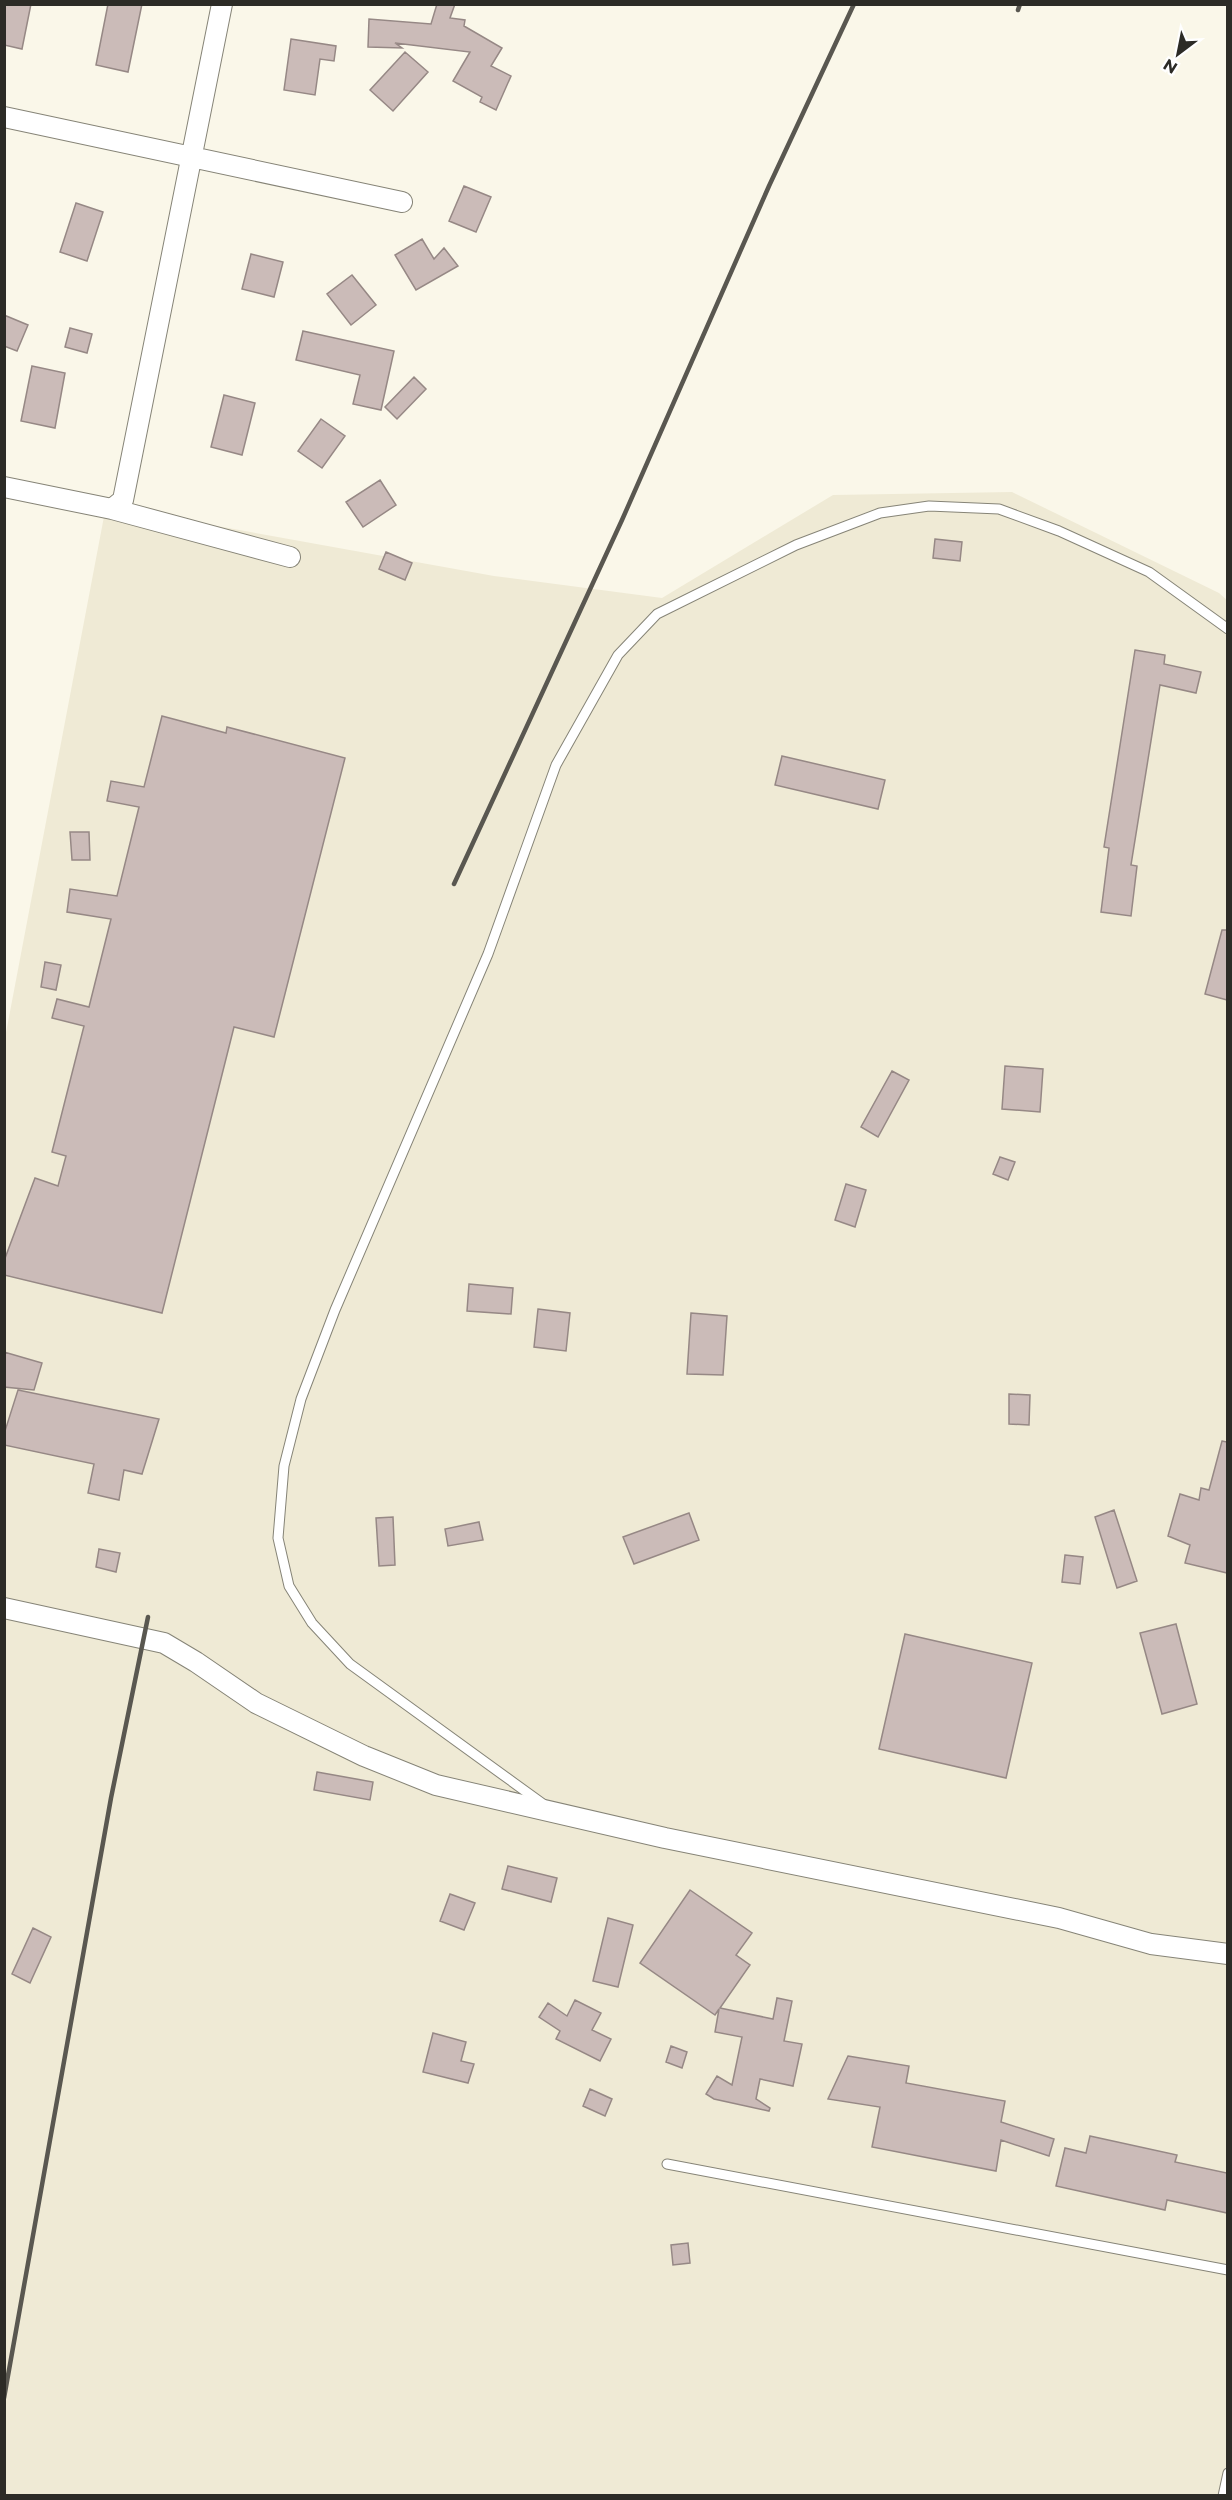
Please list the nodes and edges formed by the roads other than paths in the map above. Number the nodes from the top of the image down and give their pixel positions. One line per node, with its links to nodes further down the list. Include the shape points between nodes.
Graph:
1 (222, 4): 3 (street)
2 (4, 117): 3 (street)
3 (190, 156): 4 (street); 6 (street, via 123,500)
4 (402, 202)
5 (4, 488): 6 (street)
6 (112, 509): 7 (street)
7 (290, 557)
8 (1227, 629): 10 (lane, via 1149,572 999,509 929,506 880,513 796,545 657,614 618,655 556,765 488,954 382,1206 354,1261 301,1399 284,1466 278,1538 289,1586 312,1623 350,1664)
9 (4, 1608): 10 (street, via 164,1643 256,1703 364,1756 436,1785)
10 (559, 1815): 11 (street, via 1059,1918 1151,1944)
11 (1227, 1954)
12 (667, 2164): 13 (lane)
13 (1227, 2270)
14 (1227, 2473): 15 (lane)
15 (1223, 2496)

